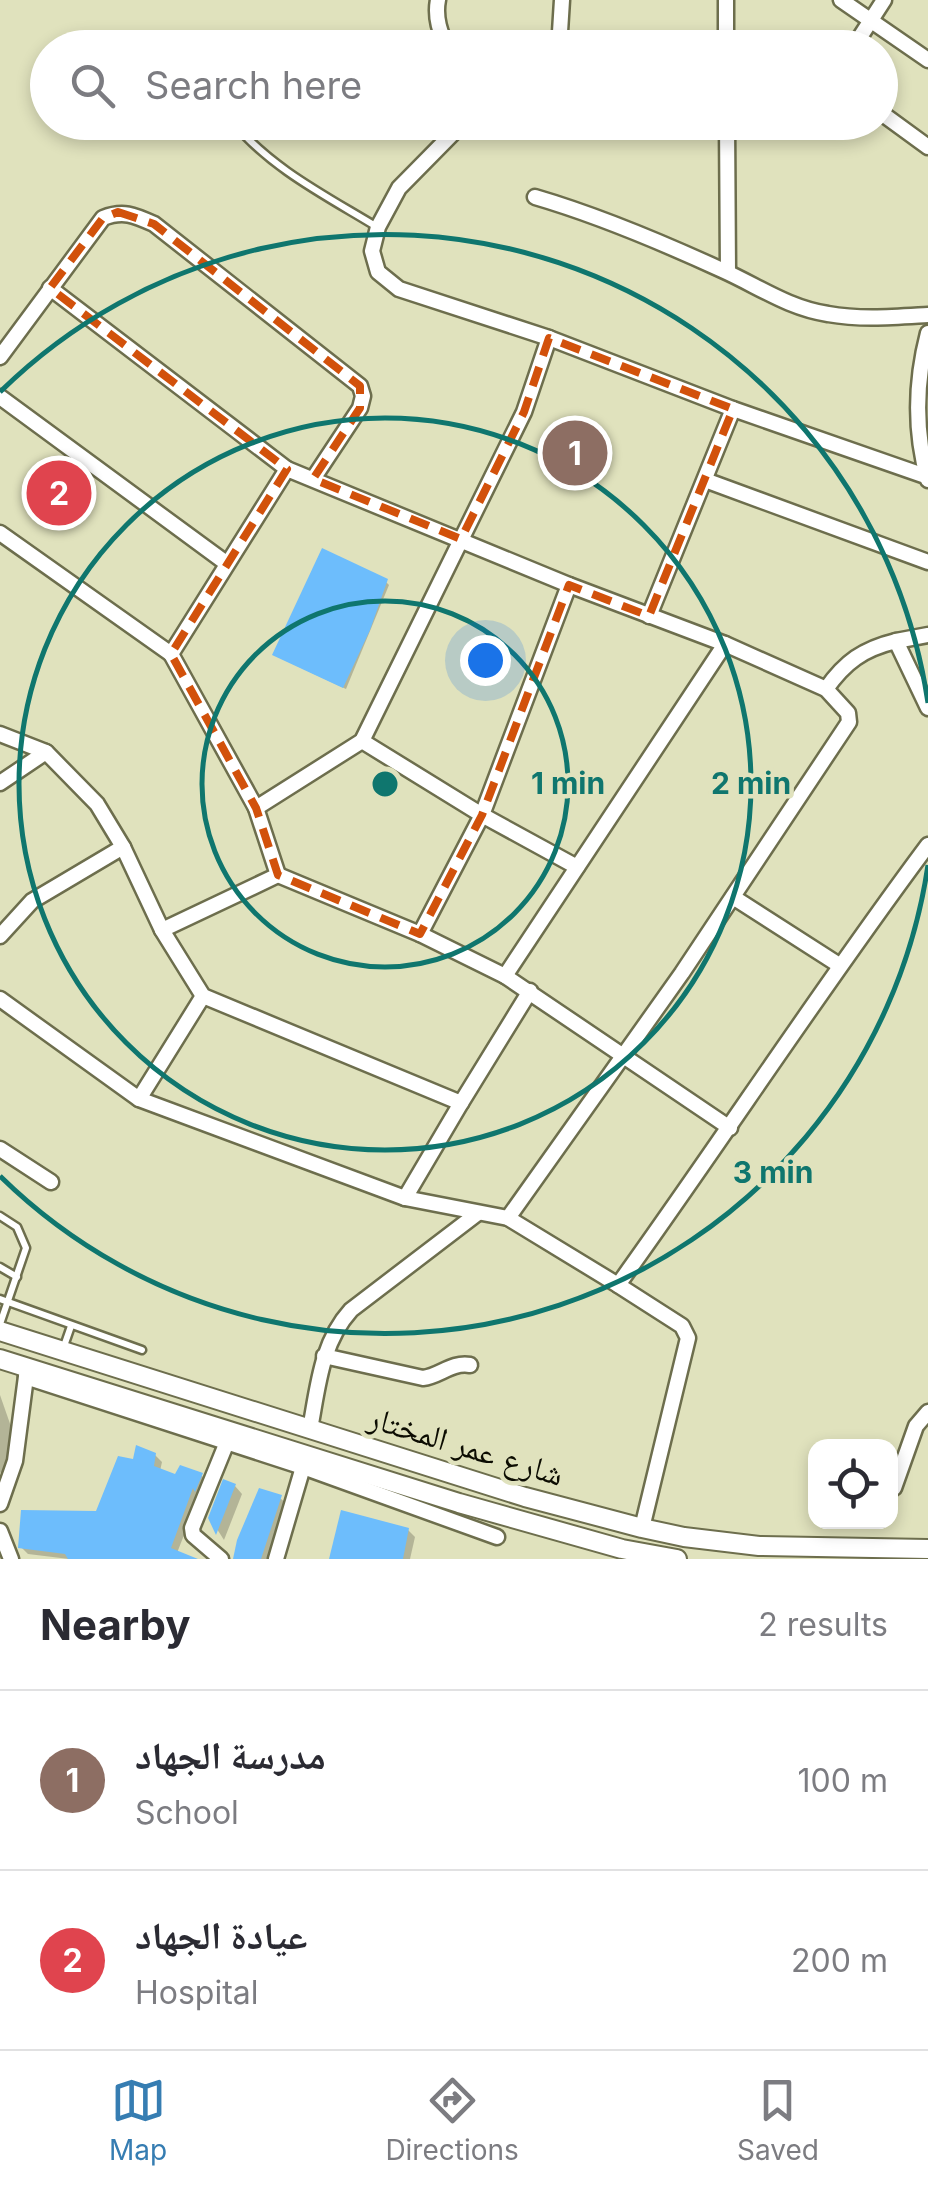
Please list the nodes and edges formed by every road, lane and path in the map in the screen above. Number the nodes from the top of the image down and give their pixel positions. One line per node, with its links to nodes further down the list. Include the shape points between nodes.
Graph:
1 (438, 0): 7 (street)
2 (562, 0): 8 (street)
3 (726, 0): 9 (street)
4 (841, 0): 6 (street)
5 (884, 0): 6 (street)
6 (869, 20): 10 (street); 11 (street)
7 (441, 30)
8 (560, 30)
9 (726, 30)
10 (863, 30)
11 (884, 30)
12 (898, 40): 13 (street)
13 (928, 60)
14 (898, 125): 18 (street)
15 (253, 140): 20 (lane, via 293,175)
16 (442, 140): 20 (street, via 399,188)
17 (727, 140): 21 (street)
18 (928, 147)
19 (535, 197): 21 (street, via 593,214)
20 (378, 227): 25 (street, via 372,251 378,272 399,290)
21 (728, 272): 23 (street, via 779,301 827,314)
22 (50, 288): 26 (street); 29 (street); 31 (street, via 102,218 118,212 154,224 360,386 360,408)
23 (928, 315)
24 (928, 333): 30 (street, via 917,414)
25 (548, 338): 28 (street); 34 (street, via 524,412)
26 (0, 357)
27 (0, 397): 36 (street)
28 (734, 409): 30 (street); 32 (street)
29 (287, 468): 31 (street); 36 (street)
30 (927, 478)
31 (313, 479): 34 (street)
32 (705, 480): 35 (street); 38 (street)
33 (0, 533): 42 (street)
34 (461, 539): 37 (street); 46 (street)
35 (928, 562)
36 (226, 563): 42 (street)
37 (569, 586): 38 (street); 50 (street)
38 (649, 616): 41 (street)
39 (928, 635): 40 (street)
40 (896, 641): 43 (street, via 853,658); 44 (street)
41 (725, 644): 43 (street); 53 (street)
42 (171, 654): 49 (street)
43 (826, 689): 55 (street, via 850,722)
44 (928, 708)
45 (0, 734): 47 (street)
46 (362, 740): 49 (street); 50 (street)
47 (46, 752): 48 (street); 52 (street, via 97,804)
48 (0, 782)
49 (256, 808): 54 (street)
50 (482, 815): 53 (street); 57 (street)
51 (928, 844): 59 (street)
52 (123, 846): 56 (street); 58 (street, via 32,901)
53 (578, 867): 60 (street)
54 (278, 875): 56 (street); 57 (street)
55 (732, 897): 59 (street); 64 (street)
56 (162, 930): 62 (street)
57 (420, 934): 60 (street)
58 (0, 936)
59 (840, 965): 67 (street)
60 (505, 976): 61 (street)
61 (530, 991): 64 (street); 66 (street)
62 (203, 996): 65 (street); 66 (street)
63 (0, 999): 65 (street)
64 (624, 1057): 67 (street); 73 (street)
65 (139, 1099): 70 (street)
66 (461, 1103): 70 (street)
67 (730, 1128): 76 (street)
68 (0, 1149): 69 (street)
69 (52, 1182)
70 (405, 1198): 71 (street)
71 (478, 1213): 73 (street); 82 (street, via 350,1310)
72 (0, 1216): 75 (lane, via 26,1242)
73 (508, 1218): 76 (street)
74 (0, 1267): 75 (lane)
75 (18, 1277): 77 (lane)
76 (618, 1285): 93 (street, via 682,1326 688,1338)
77 (4, 1300): 78 (lane); 79 (lane)
78 (72, 1326): 80 (lane); 81 (lane)
79 (0, 1328): 80 (street, شارع عمر المختار)
80 (62, 1350): 86 (street, شارع عمر المختار)
81 (142, 1350)
82 (324, 1356): 84 (street, via 422,1378); 88 (street)
83 (0, 1359): 85 (street, شارع عمر المختار)
84 (470, 1364)
85 (26, 1372): 89 (street, شارع عمر المختار); 92 (street, via 15,1461)
86 (240, 1407): 88 (street, شارع عمر المختار); 89 (street)
87 (928, 1412): 91 (street, via 916,1426)
88 (310, 1429): 93 (street, شارع عمر المختار)
89 (229, 1437): 90 (street); 98 (street, via 192,1531); 100 (street, شارع عمر المختار, via 555,1532)
90 (303, 1467): 95 (street); 99 (street)
91 (898, 1477)
92 (0, 1504)
93 (642, 1528): 96 (street, شارع عمر المختار, via 760,1546)
94 (0, 1531): 97 (street)
95 (497, 1537)
96 (928, 1548)
97 (11, 1559)
98 (221, 1559)
99 (276, 1559)
100 (677, 1559)

